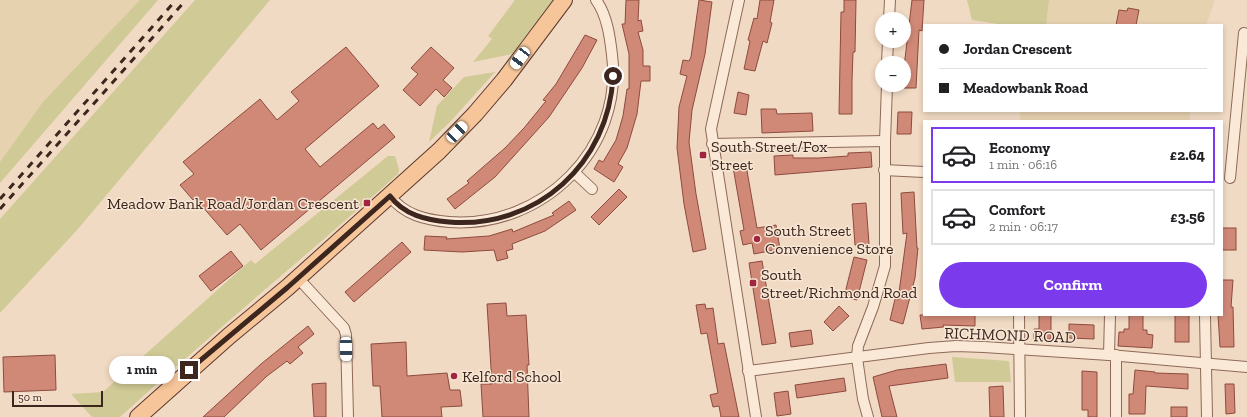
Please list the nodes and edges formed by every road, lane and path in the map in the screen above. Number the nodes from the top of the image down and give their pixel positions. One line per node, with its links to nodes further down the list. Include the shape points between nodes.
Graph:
1 (564, 0): 16 (main road, via 475,114 440,151)
2 (596, 0): 13 (street, via 610,36 614,66 610,105 600,136 589,156)
3 (739, 0): 10 (street, via 713,113)
4 (890, 0): 5 (street)
5 (889, 12)
6 (1244, 33): 7 (street)
7 (1244, 72): 14 (street)
8 (887, 92): 9 (street)
9 (884, 140): 10 (street); 11 (street)
10 (712, 144): 26 (street)
11 (884, 170): 12 (street); 23 (street, via 885,266 858,346)
12 (923, 172)
13 (575, 173): 15 (street); 16 (street, via 558,188 522,209 475,222 424,219 396,205)
14 (1230, 178)
15 (592, 189)
16 (390, 196): 17 (main road)
17 (298, 278): 27 (main road); 28 (street, via 344,328)
18 (1019, 316): 21 (street)
19 (1110, 316): 22 (street)
20 (1205, 316): 24 (street)
21 (1019, 350): 22 (street, RICHMOND ROAD); 23 (street, RICHMOND ROAD, via 956,346); 31 (street)
22 (1113, 355): 24 (street, RICHMOND ROAD); 32 (street)
23 (857, 358): 26 (street, RICHMOND ROAD); 30 (street)
24 (1206, 364): 25 (street, RICHMOND ROAD); 33 (street)
25 (1247, 367)
26 (748, 371): 29 (street)
27 (138, 417)
28 (348, 417)
29 (756, 417)
30 (868, 417)
31 (1020, 417)
32 (1116, 417)
33 (1207, 417)

